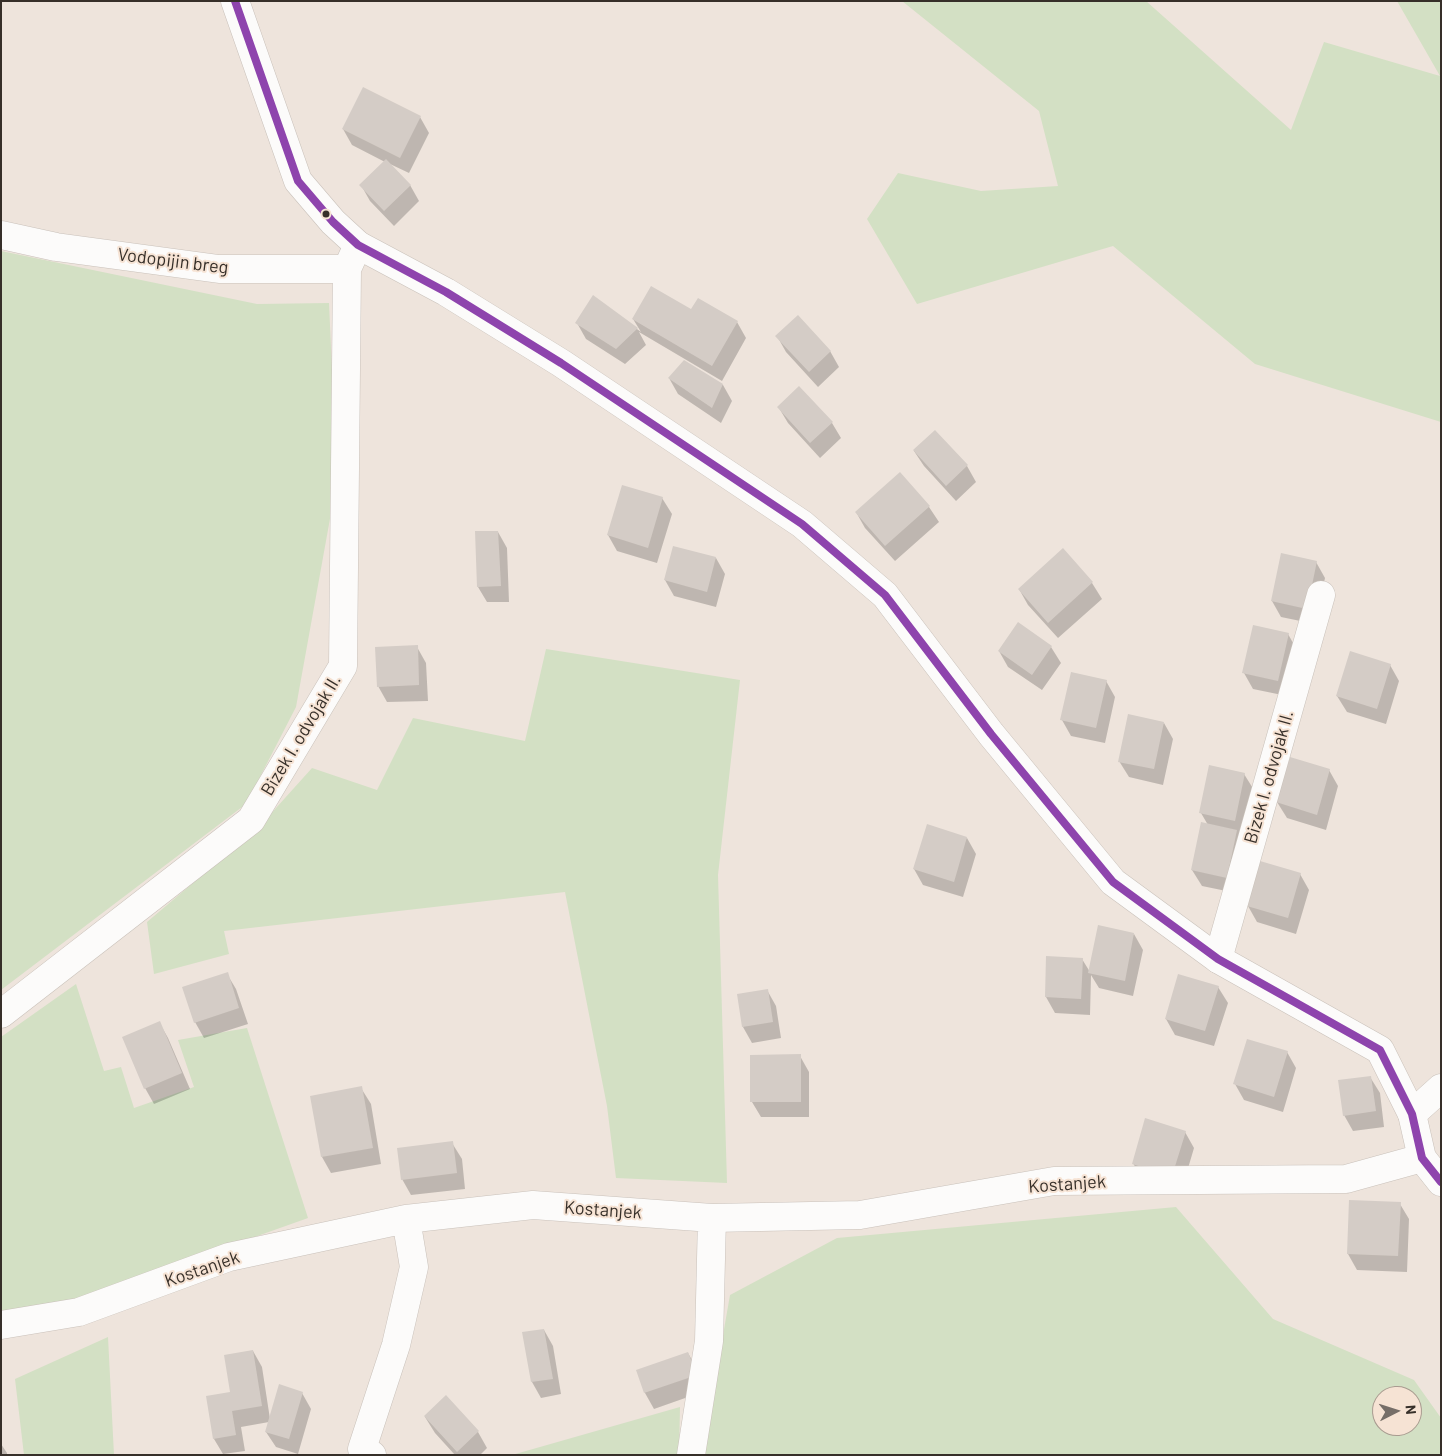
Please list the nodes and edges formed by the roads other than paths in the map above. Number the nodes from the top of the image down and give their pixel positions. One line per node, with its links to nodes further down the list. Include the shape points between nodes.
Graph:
1 (235, 1): 3 (street, via 298,181 333,222)
2 (1, 235): 4 (street, Vodopijin breg, via 220,269)
3 (358, 245): 4 (street, Bizek I. odvojak II.); 6 (street, via 446,292 561,363 802,524 885,595 991,734 1113,882)
4 (347, 270): 7 (street, Bizek I. odvojak II., via 343,666 251,820)
5 (1321, 595): 6 (street, Bizek I. odvojak II.)
6 (1218, 959): 9 (street, via 1380,1050)
7 (1, 1014)
8 (1441, 1088): 9 (street)
9 (1412, 1114): 10 (street)
10 (1422, 1158): 11 (street); 12 (street, Kostanjek, via 1346,1178 1054,1181 860,1215)
11 (1441, 1182)
12 (712, 1218): 13 (street, Kostanjek, via 534,1205); 16 (street, via 709,1341)
13 (406, 1219): 14 (street, Kostanjek, via 229,1258 79,1312); 15 (street, via 414,1267 396,1345 362,1449)
14 (1, 1325)
15 (372, 1455)
16 (691, 1455)

